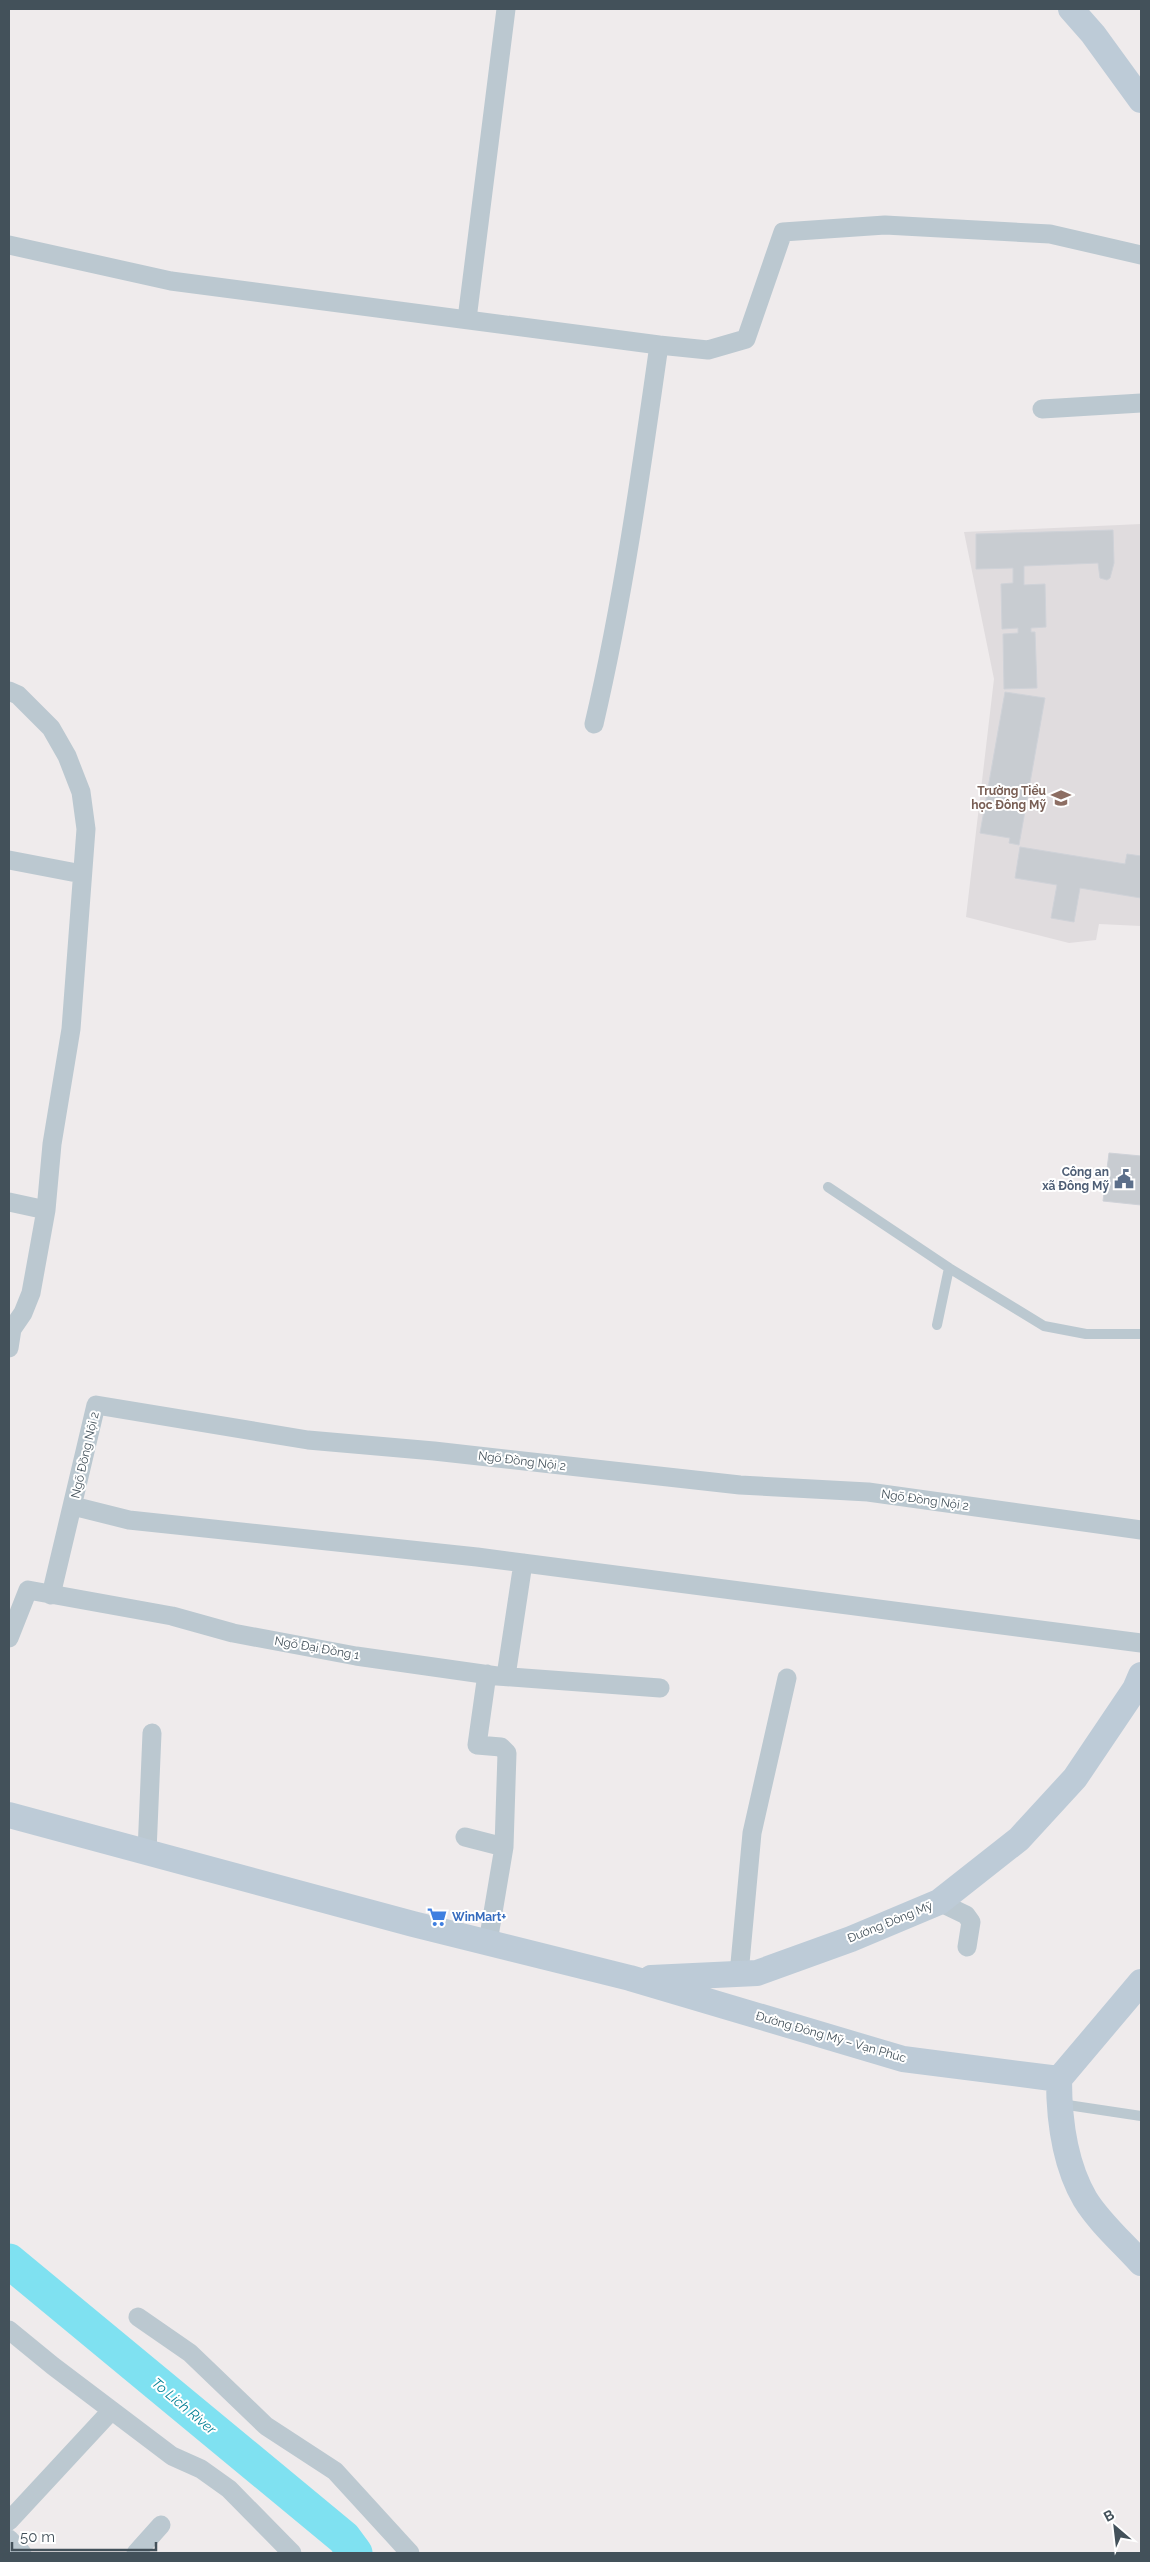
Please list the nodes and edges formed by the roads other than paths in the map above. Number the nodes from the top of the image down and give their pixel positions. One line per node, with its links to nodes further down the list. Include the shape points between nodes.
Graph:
1 (506, 9): 6 (street)
2 (1071, 9): 3 (street)
3 (1141, 100)
4 (9, 245): 6 (street, via 172,281)
5 (1141, 256): 7 (street, via 1050,234 885,225 783,232 746,339 708,350)
6 (467, 320): 7 (street)
7 (659, 345): 11 (street, via 625,566)
8 (1141, 403): 9 (street)
9 (1042, 409)
10 (9, 691): 13 (street, via 18,695 51,728 77,777 86,829)
11 (594, 724)
12 (9, 860): 13 (street)
13 (82, 874): 16 (street, via 71,1030 52,1144)
14 (828, 1187): 17 (lane)
15 (9, 1202): 16 (street)
16 (46, 1210): 19 (street, via 31,1293 23,1313)
17 (948, 1268): 18 (lane); 20 (lane, via 1044,1326 1086,1334)
18 (937, 1325)
19 (10, 1329): 21 (street)
20 (1141, 1334)
21 (9, 1348)
22 (72, 1506): 23 (street, Ngõ Đồng Nội 2, via 96,1406 308,1440 740,1485 868,1492); 24 (street, via 129,1520); 25 (street, Ngõ Đồng Nội 2)
23 (1141, 1530)
24 (523, 1563): 27 (street); 30 (street)
25 (51, 1594): 26 (street, Ngõ Đại Đồng 1, via 28,1590); 28 (street, Ngõ Đại Đồng 1, via 172,1616 243,1635 356,1656)
26 (9, 1638)
27 (1141, 1643)
28 (487, 1674): 30 (street, Ngõ Đại Đồng 1); 36 (street, via 477,1745 501,1747 507,1753)
29 (1141, 1675): 38 (street, Đường Đông Mỹ, via 1135,1689 1075,1778 1018,1839)
30 (506, 1676): 32 (street, Ngõ Đại Đồng 1)
31 (787, 1678): 41 (street, via 752,1833)
32 (660, 1688)
33 (152, 1733): 37 (street)
34 (9, 1815): 37 (street)
35 (465, 1836): 36 (street)
36 (504, 1847): 39 (street)
37 (147, 1852): 39 (street)
38 (939, 1902): 40 (street, via 966,1915 971,1922); 41 (street, Đường Đông Mỹ, via 757,1973)
39 (488, 1942): 42 (street)
40 (967, 1947)
41 (739, 1974): 42 (street, Đường Đông Mỹ)
42 (630, 1978): 44 (street, Đường Đông Mỹ – Vạn Phúc, via 903,2059)
43 (1141, 1982): 44 (street)
44 (1059, 2091): 45 (lane); 46 (street, via 1070,2170 1086,2200)
45 (1141, 2116)
46 (1141, 2263)
47 (138, 2317): 56 (street, via 190,2353 266,2426 335,2471)
48 (9, 2330): 49 (street)
49 (111, 2411): 50 (street); 55 (street, via 172,2456 201,2468 229,2489)
50 (9, 2521)
51 (161, 2525): 54 (street)
52 (9, 2539): 53 (street)
53 (22, 2553)
54 (136, 2553)
55 (292, 2553)
56 (410, 2553)

